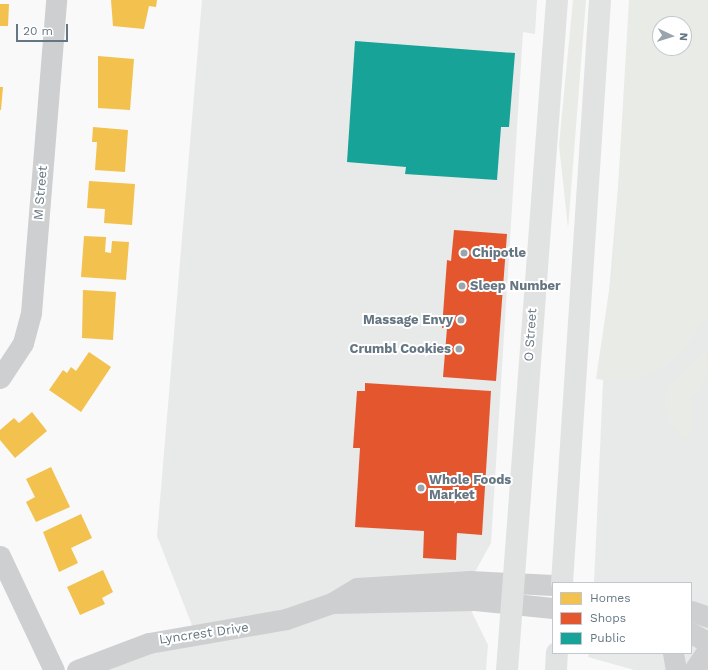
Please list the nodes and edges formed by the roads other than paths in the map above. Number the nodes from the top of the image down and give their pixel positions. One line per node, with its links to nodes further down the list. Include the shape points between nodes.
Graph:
1 (56, 0): 4 (street, M Street, via 31,313 23,343)
2 (557, 0): 8 (main road, O Street)
3 (600, 0): 6 (main road)
4 (0, 378)
5 (0, 556): 17 (street)
6 (562, 582)
7 (552, 585): 8 (street, Lyncrest Drive)
8 (514, 592): 9 (street, Lyncrest Drive); 18 (street, Lyncrest Drive, via 374,586 357,588 332,603 259,626 149,643); 19 (main road, O Street)
9 (552, 608)
10 (692, 611): 11 (street)
11 (708, 617)
12 (692, 634): 13 (street)
13 (708, 642)
14 (708, 649): 22 (street)
15 (557, 654): 20 (main road)
16 (673, 654): 21 (street)
17 (54, 670)
18 (77, 670)
19 (507, 670)
20 (556, 670)
21 (676, 670)
22 (694, 670)

